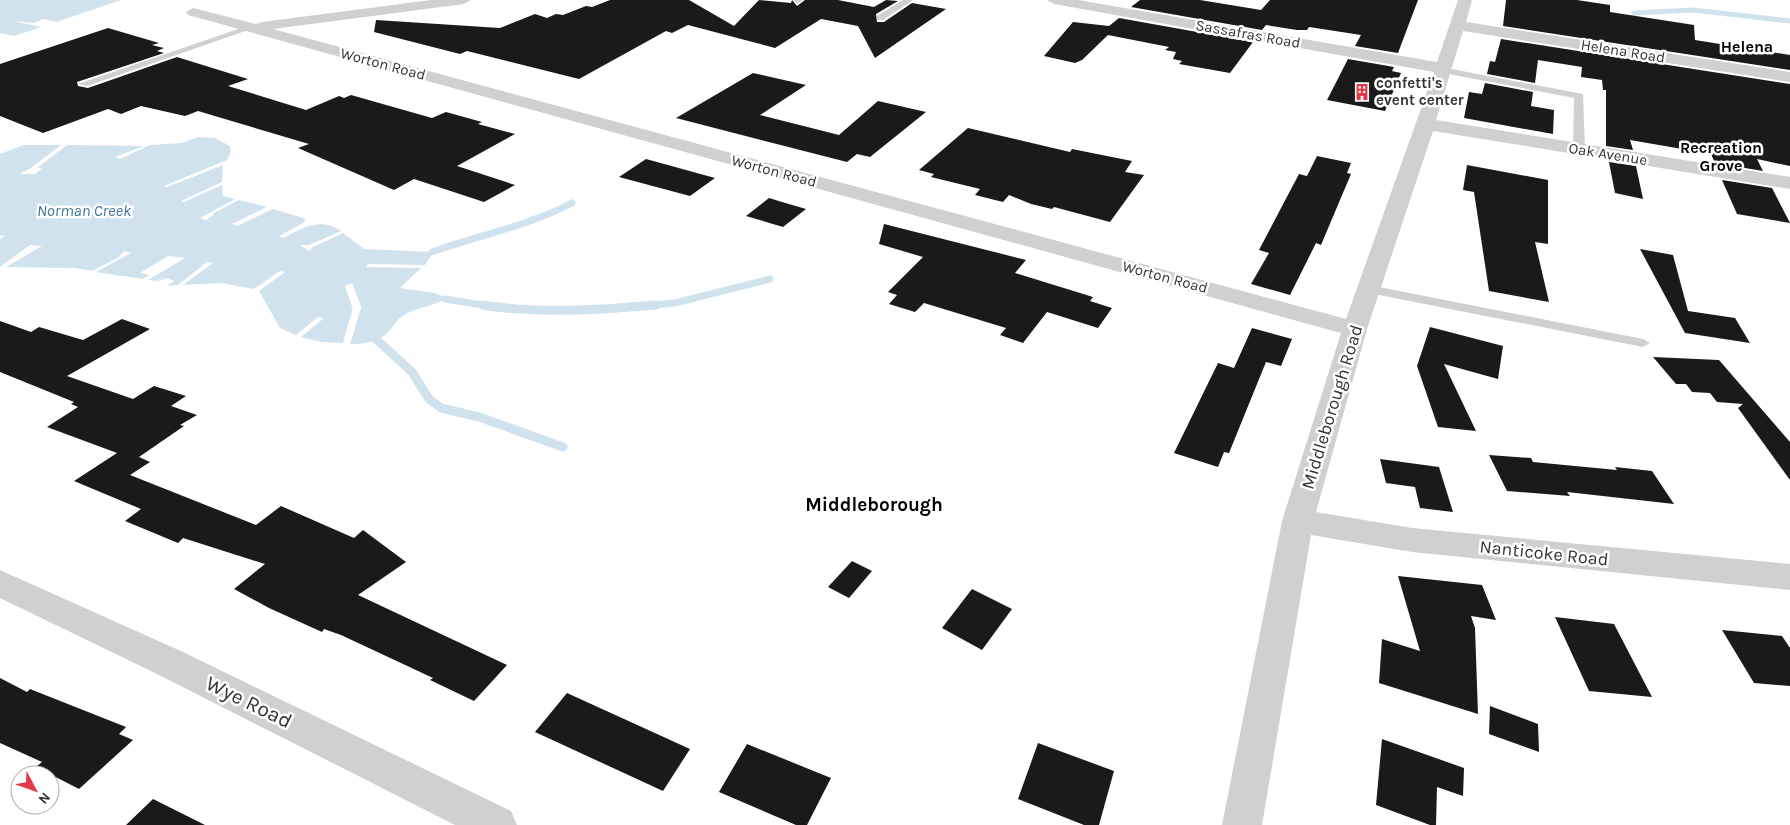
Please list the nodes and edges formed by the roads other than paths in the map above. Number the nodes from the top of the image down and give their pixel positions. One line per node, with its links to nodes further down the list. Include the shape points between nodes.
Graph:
1 (464, 0): 7 (street)
2 (909, 0): 6 (lane)
3 (1054, 0): 8 (street, Sassafras Road)
4 (193, 12): 7 (street, Worton Road)
5 (1460, 12): 8 (street, Middleborough Road); 9 (street, Helena Road)
6 (880, 18)
7 (250, 28): 10 (lane); 15 (street, Worton Road)
8 (1442, 69): 11 (street, Middleborough Road); 12 (lane, via 1579,96)
9 (1790, 77)
10 (83, 84)
11 (1426, 124): 12 (street, Oak Avenue); 14 (street, Middleborough Road)
12 (1579, 149): 13 (street, Oak Avenue)
13 (1790, 184)
14 (1369, 289): 15 (street, Middleborough Road); 16 (lane)
15 (1355, 329): 17 (street, Middleborough Road)
16 (1643, 343)
17 (1298, 521): 18 (street, Nanticoke Road, via 1412,540); 21 (street, Middleborough Road)
18 (1788, 579)
19 (0, 583): 20 (street, Wye Road)
20 (497, 825)
21 (1242, 825)

